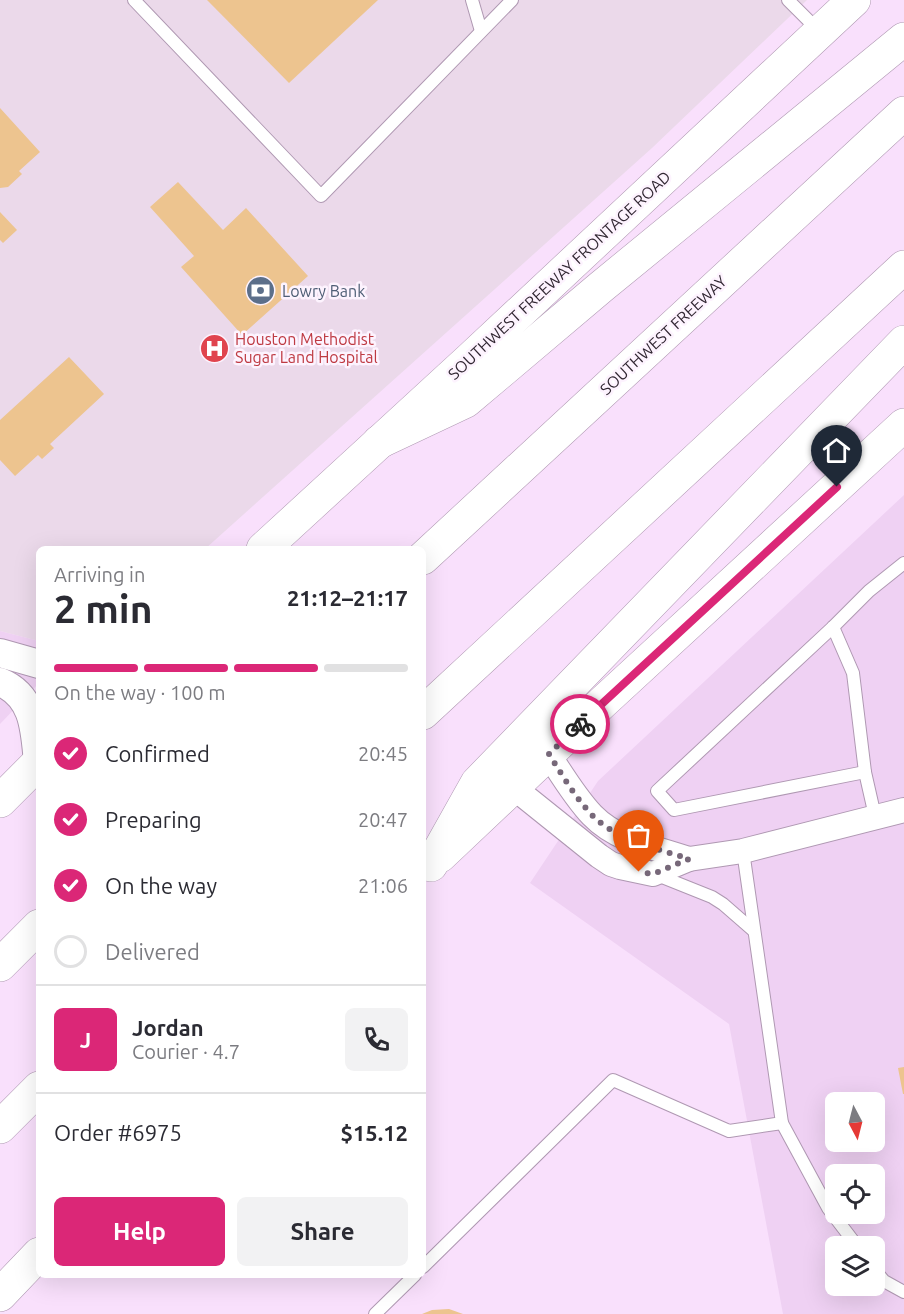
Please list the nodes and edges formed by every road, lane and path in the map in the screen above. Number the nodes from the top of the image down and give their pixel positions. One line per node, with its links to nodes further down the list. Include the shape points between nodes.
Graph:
1 (472, 0): 6 (lane)
2 (512, 0): 6 (lane)
3 (788, 0): 7 (lane)
4 (850, 1): 7 (main road, SOUTHWEST FREEWAY FRONTAGE ROAD)
5 (140, 2): 6 (lane, via 321,196)
6 (481, 31)
7 (820, 32): 13 (main road, SOUTHWEST FREEWAY FRONTAGE ROAD)
8 (904, 39): 13 (main road, via 466,400)
9 (904, 113): 15 (main road, SOUTHWEST FREEWAY)
10 (904, 267): 21 (main road)
11 (904, 342): 32 (main road, via 477,783)
12 (904, 425): 23 (main road)
13 (379, 442): 14 (main road, SOUTHWEST FREEWAY FRONTAGE ROAD)
14 (265, 546)
15 (426, 555)
16 (904, 562): 17 (lane)
17 (833, 627): 25 (lane, via 853,673); 25 (lane, via 657,791 674,810)
18 (0, 653): 19 (street)
19 (36, 663)
20 (0, 682): 22 (street, via 18,693 28,707)
21 (426, 710)
22 (36, 742)
23 (549, 754): 26 (main road); 31 (street, via 593,816 611,830)
24 (36, 765): 27 (main road)
25 (866, 772): 29 (lane)
26 (513, 788): 32 (main road); 33 (street, via 611,864)
27 (0, 801)
28 (904, 810): 29 (street)
29 (875, 816): 30 (street)
30 (743, 851): 31 (street); 35 (lane)
31 (689, 859): 33 (street)
32 (427, 868)
33 (653, 874): 35 (lane, via 712,897)
34 (36, 929): 36 (main road)
35 (754, 931): 38 (lane)
36 (0, 965)
37 (36, 1091): 39 (main road)
38 (782, 1123): 40 (lane, via 828,1208); 42 (lane, via 729,1131 613,1080)
39 (0, 1127)
40 (849, 1236)
41 (36, 1257): 46 (main road)
42 (426, 1264)
43 (412, 1278): 47 (lane)
44 (885, 1282): 45 (lane)
45 (904, 1292)
46 (0, 1295)
47 (375, 1314)

